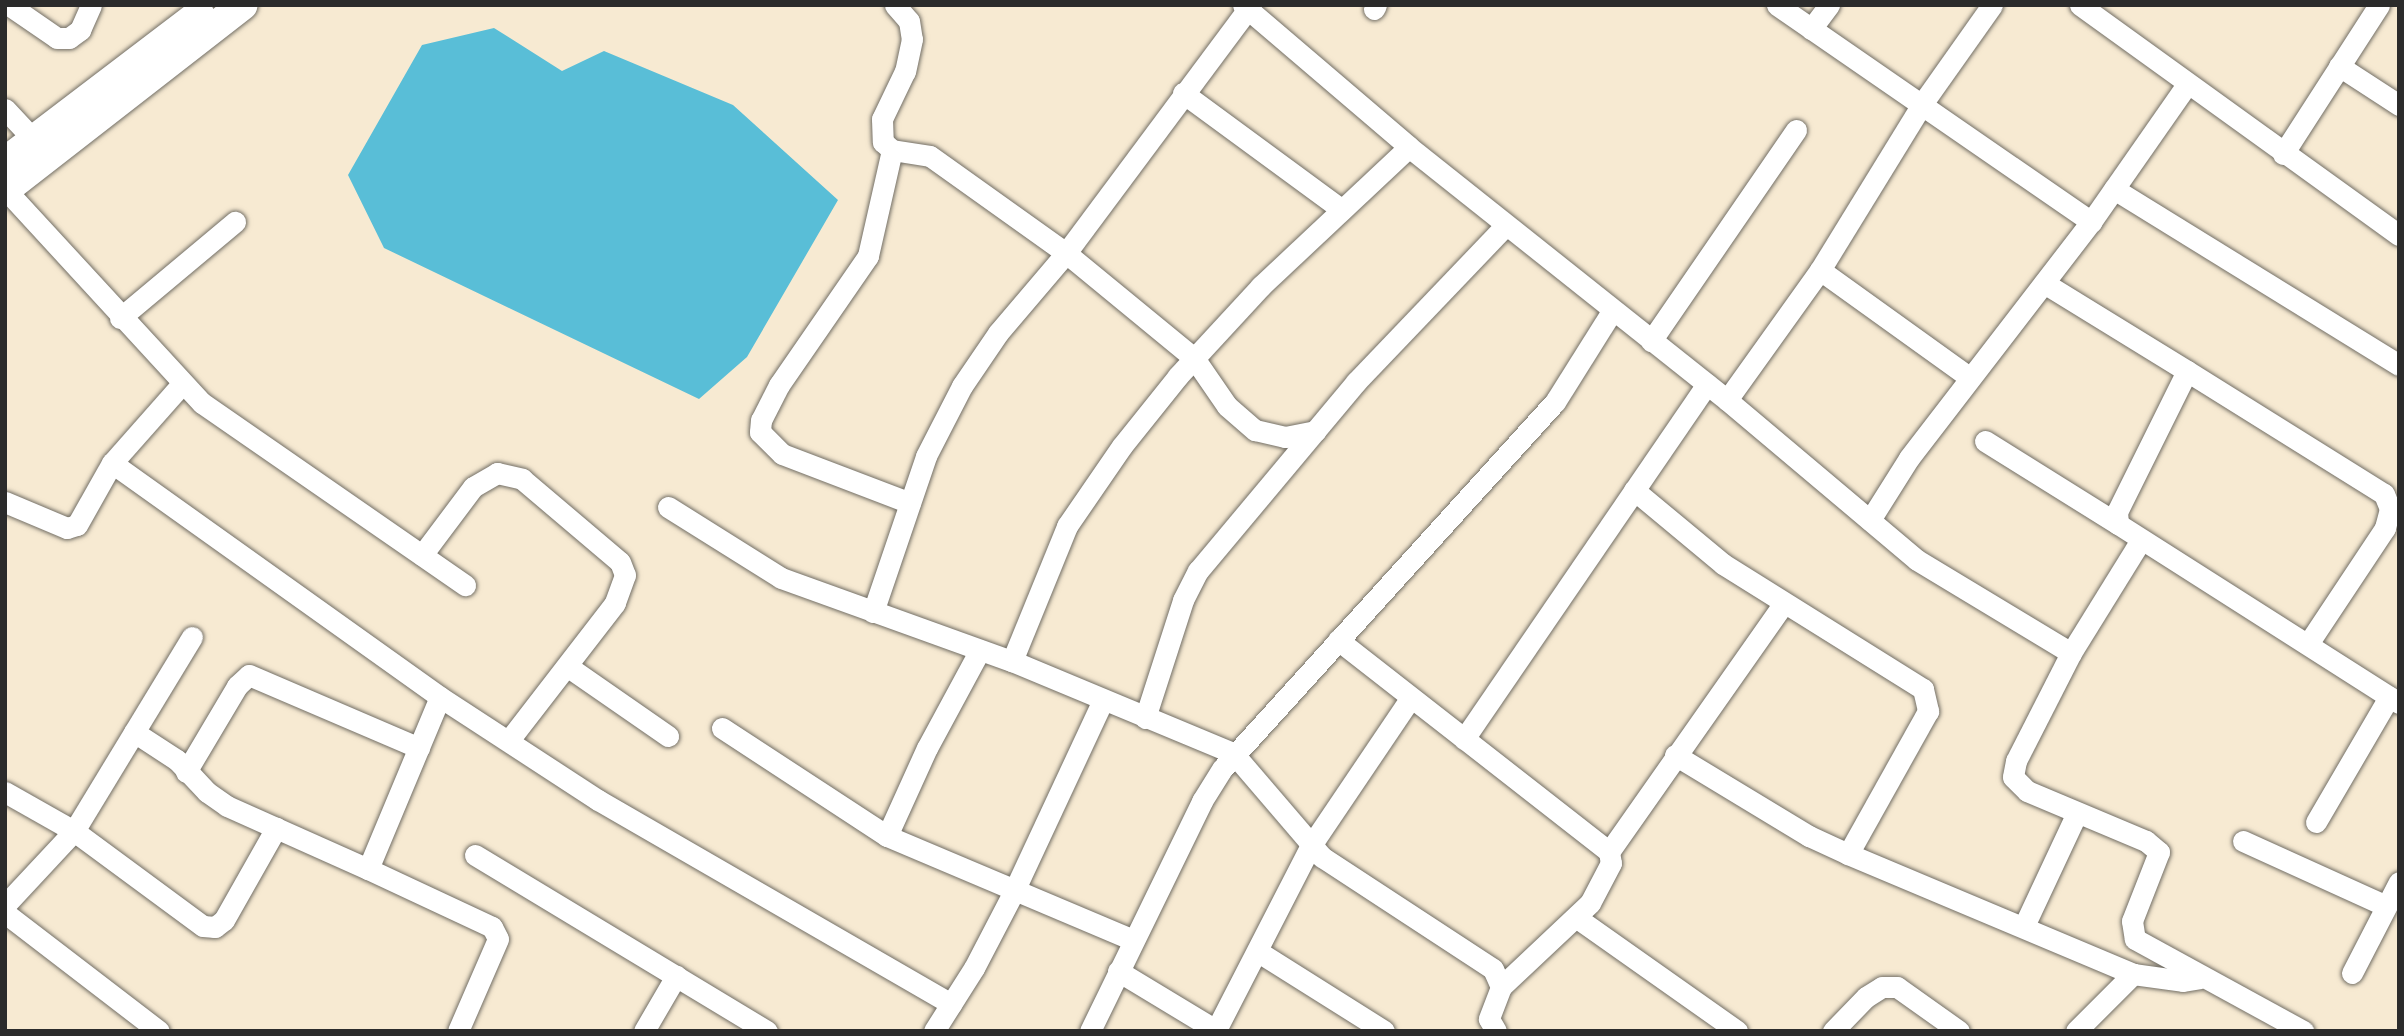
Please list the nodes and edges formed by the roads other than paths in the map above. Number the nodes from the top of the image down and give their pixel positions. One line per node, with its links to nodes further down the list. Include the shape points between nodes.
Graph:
1 (9, 5): 2 (street, via 57,38 69,38 80,30)
2 (92, 5)
3 (211, 5): 20 (street)
4 (243, 5): 25 (street)
5 (895, 5): 22 (street, via 909,21 912,39 905,71 882,119 883,142)
6 (1777, 5): 12 (street)
7 (1829, 5): 12 (street)
8 (1992, 5): 16 (street)
9 (2080, 5): 14 (street)
10 (2379, 5): 13 (street)
11 (1247, 6): 15 (street); 21 (street)
12 (1811, 29): 16 (street)
13 (2339, 66): 17 (street); 23 (street)
14 (2186, 86): 23 (street); 26 (street)
15 (1183, 93): 27 (street); 32 (street)
16 (1922, 104): 29 (street); 33 (street)
17 (2399, 105)
18 (5, 109): 20 (street)
19 (1796, 130): 37 (street)
20 (34, 140): 24 (street)
21 (1409, 147): 27 (street); 30 (street)
22 (892, 150): 32 (street, via 930,156); 50 (street, via 868,256 779,385 761,420 760,432 782,454)
23 (2283, 154): 31 (street)
24 (5, 162)
25 (5, 189): 36 (street)
26 (2114, 189): 29 (street); 39 (street)
27 (1342, 209): 38 (street)
28 (235, 222): 36 (street)
29 (2091, 222): 34 (street)
30 (1506, 225): 35 (street); 45 (street)
31 (2399, 235)
32 (1066, 253): 38 (street); 50 (street, via 998,333 962,386 926,456)
33 (1820, 270): 41 (street); 44 (street)
34 (2044, 284): 40 (street); 41 (street)
35 (1612, 311): 37 (street); 60 (street, via 1555,402)
36 (120, 318): 43 (street)
37 (1651, 341): 42 (street)
38 (1194, 358): 45 (street, via 1227,406 1255,430 1285,437); 64 (street, via 1080,503 1047,568)
39 (2399, 365)
40 (2187, 371): 53 (street, via 2117,512); 61 (street, via 2384,494 2390,509 2385,528)
41 (1969, 377): 52 (street)
42 (1707, 384): 44 (street); 48 (street)
43 (181, 385): 47 (street); 55 (street)
44 (1727, 400): 52 (street)
45 (1315, 430): 70 (street, via 1198,571 1183,600)
46 (1985, 441): 53 (street)
47 (112, 463): 49 (street, via 77,525 67,528); 66 (street)
48 (1634, 491): 57 (street, via 1723,564); 74 (street)
49 (5, 502)
50 (910, 503): 58 (street)
51 (668, 507): 58 (street, via 770,572)
52 (1870, 520): 63 (street, via 1917,560)
53 (2118, 524): 54 (street)
54 (2141, 540): 61 (street); 63 (street)
55 (422, 555): 56 (street); 65 (street, via 482,478 497,473 522,479 612,554 625,575 615,603)
56 (465, 585)
57 (1784, 603): 78 (street); 89 (street, via 1913,680 1927,701 1928,711 1914,741)
58 (873, 612): 62 (street)
59 (192, 638): 72 (street)
60 (1338, 640): 68 (street); 77 (street)
61 (2308, 644): 69 (street)
62 (980, 650): 64 (street); 85 (street, via 927,748)
63 (2071, 653): 81 (street, via 2016,761 2013,777 2027,791)
64 (1012, 661): 67 (street)
65 (567, 666): 73 (street); 75 (street)
66 (440, 698): 75 (street); 76 (street)
67 (1103, 700): 70 (street); 93 (street)
68 (1409, 700): 74 (street); 87 (street)
69 (2394, 700): 82 (street)
70 (1145, 718): 77 (street)
71 (722, 728): 85 (street)
72 (134, 733): 79 (street, via 177,760); 84 (street)
73 (668, 736)
74 (1464, 739): 88 (street)
75 (509, 740): 107 (street, via 598,800)
76 (419, 748): 79 (street, via 249,675 237,686); 91 (street)
77 (1233, 753): 87 (street); 99 (street, via 1202,800)
78 (1675, 755): 88 (street); 89 (street, via 1809,836)
79 (186, 772): 83 (street, via 227,806)
80 (5, 792): 84 (street)
81 (2077, 813): 98 (street); 105 (street, via 2146,841 2159,852 2131,931 2151,951)
82 (2316, 822)
83 (276, 828): 84 (street, via 230,912 215,927 203,926); 91 (street)
84 (74, 831): 94 (street)
85 (887, 836): 93 (street)
86 (2243, 841): 95 (street)
87 (1310, 847): 100 (street); 106 (street, via 1470,952 1493,969)
88 (1609, 852): 97 (street, via 1611,863 1604,881)
89 (1848, 854): 98 (street)
90 (475, 855): 104 (street)
91 (368, 869): 112 (street, via 492,927 498,939)
92 (2399, 882): 95 (street)
93 (1014, 891): 99 (street); 107 (street)
94 (5, 905)
95 (2386, 906): 103 (street)
96 (5, 913): 111 (street)
97 (1577, 918): 106 (street); 117 (street)
98 (2024, 926): 102 (street)
99 (1133, 940): 101 (street)
100 (1257, 951): 110 (street); 116 (street)
101 (1118, 971): 110 (street); 115 (street)
102 (2133, 974): 105 (street, via 2183,981); 120 (street)
103 (2352, 974)
104 (676, 976): 109 (street); 113 (street)
105 (2200, 978): 121 (street)
106 (1501, 987): 108 (street)
107 (951, 1004): 114 (street)
108 (1487, 1027)
109 (646, 1030)
110 (1217, 1030)
111 (159, 1031)
112 (458, 1031)
113 (766, 1031)
114 (934, 1031)
115 (1090, 1031)
116 (1384, 1031)
117 (1737, 1031)
118 (1833, 1031): 119 (street, via 1882,987 1897,987)
119 (1959, 1031)
120 (2076, 1031)
121 (2303, 1031)

